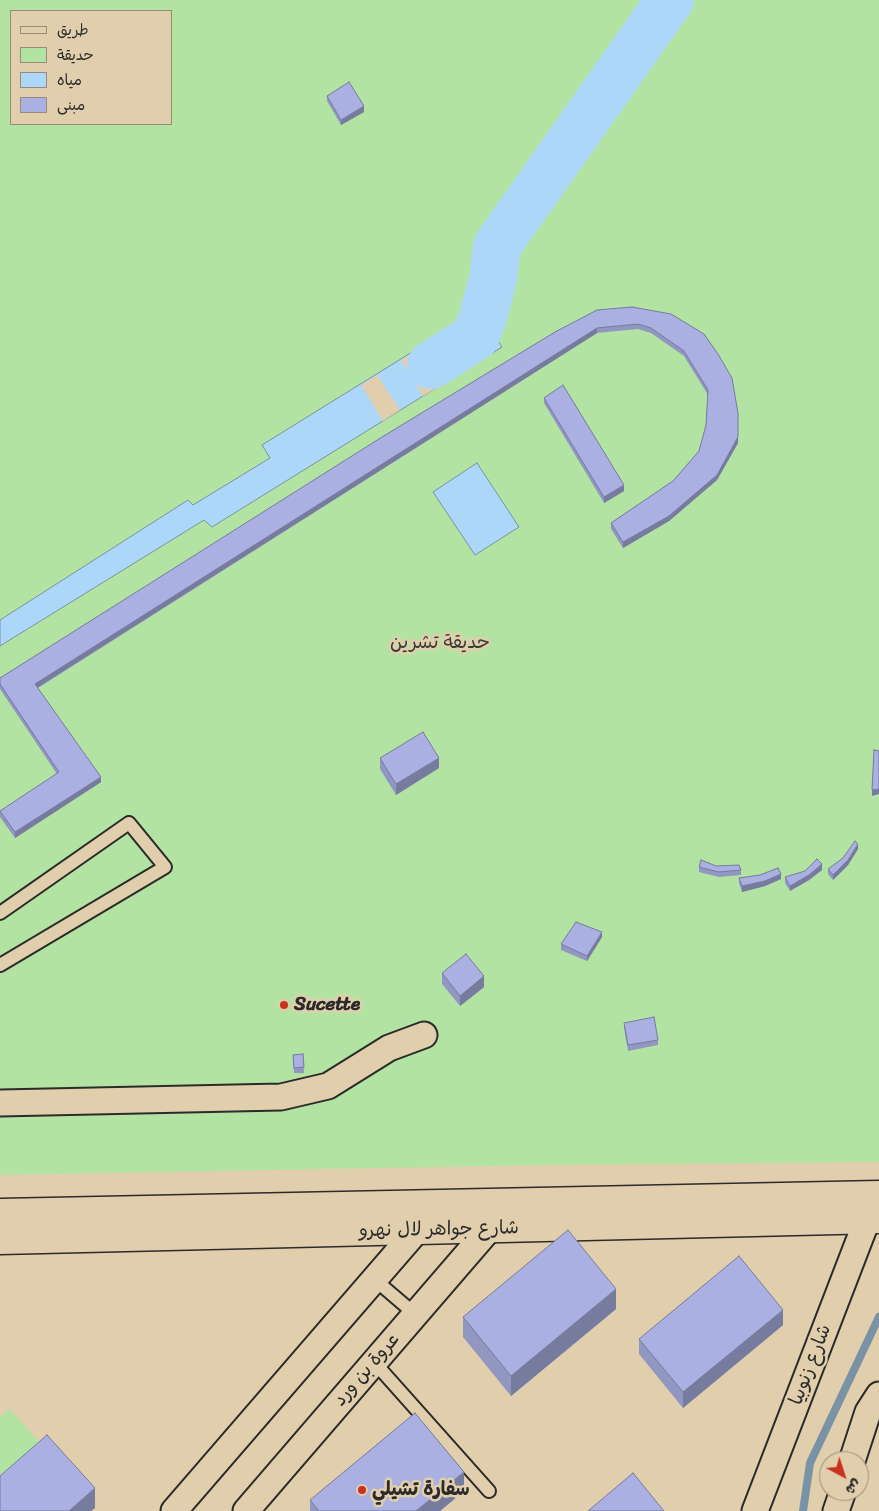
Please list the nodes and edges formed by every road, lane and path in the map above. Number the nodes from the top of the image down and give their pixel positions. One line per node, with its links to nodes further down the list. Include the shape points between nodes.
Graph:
1 (0, 913): 2 (lane, via 129,823 165,867)
2 (0, 965)
3 (424, 1035): 4 (street, via 390,1048 328,1086 281,1097)
4 (0, 1103)
5 (879, 1195): 6 (main road, شارع جواهر لال نهرو)
6 (0, 1213)
7 (873, 1220): 8 (main road, شارع جواهر لال نهرو); 19 (street, شارع زنوبيا)
8 (489, 1229): 9 (main road, شارع جواهر لال نهرو); 12 (street, عروة بن ورد)
9 (417, 1230): 10 (main road, شارع جواهر لال نهرو); 11 (street)
10 (0, 1240)
11 (374, 1279): 12 (lane); 17 (street)
12 (415, 1314): 13 (street, عروة بن ورد)
13 (374, 1362): 16 (lane); 18 (street, عروة بن ورد)
14 (879, 1395): 15 (street, via 868,1412)
15 (855, 1451)
16 (489, 1491)
17 (174, 1511)
18 (246, 1511)
19 (755, 1511)

